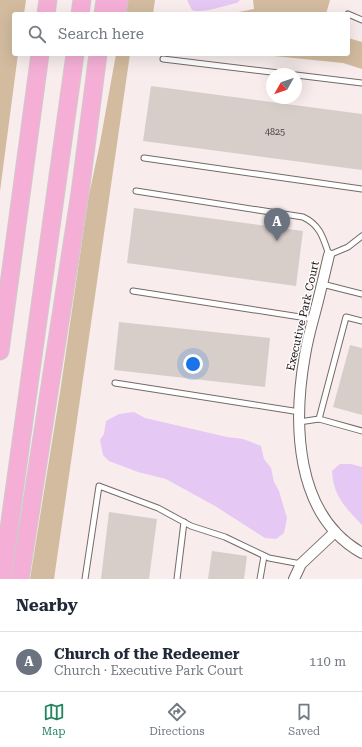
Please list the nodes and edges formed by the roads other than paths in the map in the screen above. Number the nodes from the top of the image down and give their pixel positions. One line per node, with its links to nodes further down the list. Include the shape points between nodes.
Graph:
1 (82, 0): 4 (highway)
2 (105, 0): 5 (highway)
3 (119, 0): 6 (highway)
4 (80, 12)
5 (103, 12)
6 (117, 12)
7 (350, 15): 8 (lane)
8 (362, 20)
9 (40, 56): 28 (highway)
10 (75, 56): 38 (highway)
11 (98, 56): 20 (highway)
12 (110, 56): 20 (highway, via 93,150)
13 (163, 59): 14 (lane)
14 (266, 71)
15 (302, 76): 16 (lane)
16 (362, 83)
17 (144, 158): 18 (lane)
18 (362, 189)
19 (136, 192): 22 (lane, via 303,217 321,231)
20 (80, 193): 39 (highway)
21 (362, 236): 22 (lane, via 348,247)
22 (329, 255): 23 (street, Executive Park Court)
23 (322, 284): 25 (lane); 26 (street, Executive Park Court)
24 (132, 291): 26 (lane)
25 (362, 294)
26 (313, 319): 30 (street, Executive Park Court, via 301,381)
27 (362, 321): 31 (lane, via 346,317)
28 (0, 351)
29 (115, 383): 30 (lane)
30 (299, 417): 31 (lane); 34 (street, Executive Park Court, via 305,473 310,489 326,522)
31 (319, 419): 32 (lane)
32 (362, 431)
33 (184, 522): 36 (lane, via 225,537); 40 (lane, via 158,508 98,486); 41 (lane)
34 (335, 532): 35 (street, Executive Park Court); 37 (street)
35 (362, 553)
36 (264, 556): 37 (lane); 42 (lane)
37 (301, 564): 43 (street)
38 (2, 579)
39 (20, 579)
40 (85, 579)
41 (177, 579)
42 (260, 579)
43 (294, 579)

